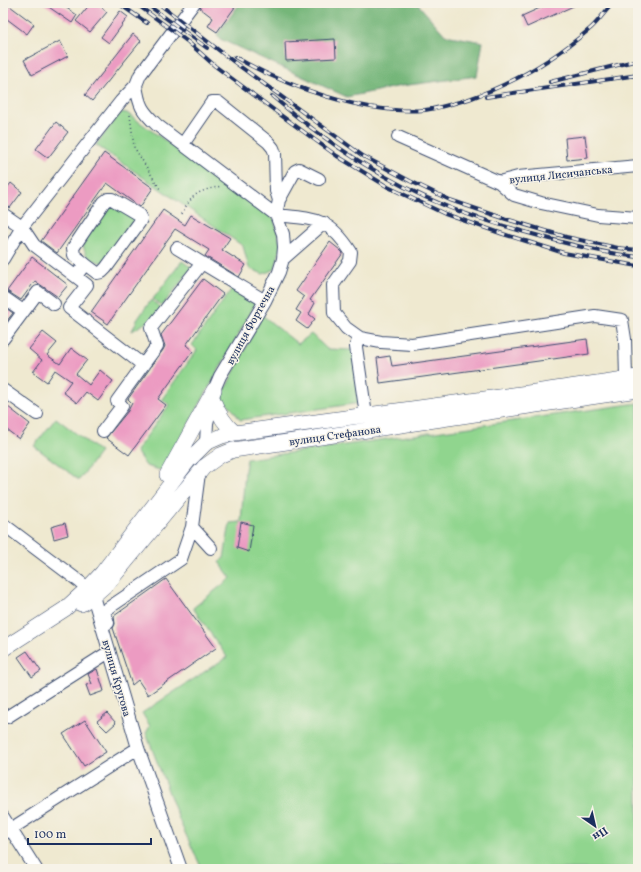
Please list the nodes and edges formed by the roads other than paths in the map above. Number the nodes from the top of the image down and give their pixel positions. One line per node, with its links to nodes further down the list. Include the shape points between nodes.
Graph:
1 (194, 3): 2 (street, via 140,75)
2 (136, 85): 4 (street, via 140,107 146,115); 13 (street)
3 (398, 137): 7 (street, вулиця Лисичанська)
4 (183, 144): 8 (street, via 208,106 212,102 218,102 272,148 275,154 276,191); 10 (street)
5 (638, 166): 7 (street, вулиця Лисичанська, via 518,176)
6 (319, 179): 8 (street, via 299,169 295,171)
7 (499, 182): 11 (street, via 514,195 541,203 598,215)
8 (279, 200): 10 (street)
9 (3, 214): 13 (street)
10 (276, 215): 12 (street, via 311,218); 16 (street, вулиця Фортечна, via 283,234)
11 (638, 218)
12 (324, 223): 16 (street); 24 (street, via 342,238 351,252 350,261 333,285 334,313 346,328)
13 (22, 227): 15 (street); 19 (street, via 34,245)
14 (177, 248): 17 (street)
15 (3, 259)
16 (283, 259): 21 (street, вулиця Фортечна)
17 (202, 263): 21 (street); 26 (street, via 151,328 157,346)
18 (85, 264): 18 (street, via 97,273 102,272 139,223 139,215 112,199 104,202 73,248 74,255); 19 (street)
19 (76, 276): 26 (street, via 87,285 69,308)
20 (3, 297): 23 (street)
21 (265, 301): 30 (street, вулиця Фортечна, via 220,376)
22 (54, 304): 23 (street, via 38,292)
23 (23, 311): 25 (street)
24 (360, 338): 27 (street, via 412,344 595,316 622,320); 32 (street, via 356,347)
25 (3, 339)
26 (143, 365): 33 (street, via 117,401 122,406)
27 (632, 378): 32 (main road, вулиця Стефанова)
28 (3, 390): 31 (street)
29 (638, 390): 36 (main road, вулиця Стефанова, via 233,450)
30 (213, 395): 34 (main road, via 221,417); 35 (street, вулиця Фортечна); 38 (main road, via 170,468)
31 (37, 414)
32 (366, 415): 34 (main road, вулиця Стефанова)
33 (103, 431)
34 (236, 433): 35 (main road, вулиця Стефанова)
35 (206, 443): 36 (main road); 38 (main road, via 188,461)
36 (210, 462): 37 (main road, вулиця Стефанова)
37 (199, 473): 40 (street); 42 (main road, вулиця Стефанова, via 109,582)
38 (154, 505): 42 (main road, via 102,573)
39 (3, 524): 42 (street)
40 (192, 528): 41 (street); 45 (street, via 181,559 104,611 127,684)
41 (211, 548)
42 (91, 592): 43 (main road, via 84,602 65,609); 44 (street, вулиця Кругова)
43 (3, 649)
44 (109, 652): 45 (street, вулиця Кругова); 46 (street)
45 (122, 696): 47 (street, вулиця Кругова)
46 (8, 717)
47 (138, 748): 49 (street); 51 (street, вулиця Кругова)
48 (3, 817): 49 (street)
49 (7, 831): 50 (street)
50 (36, 869)
51 (181, 869)

